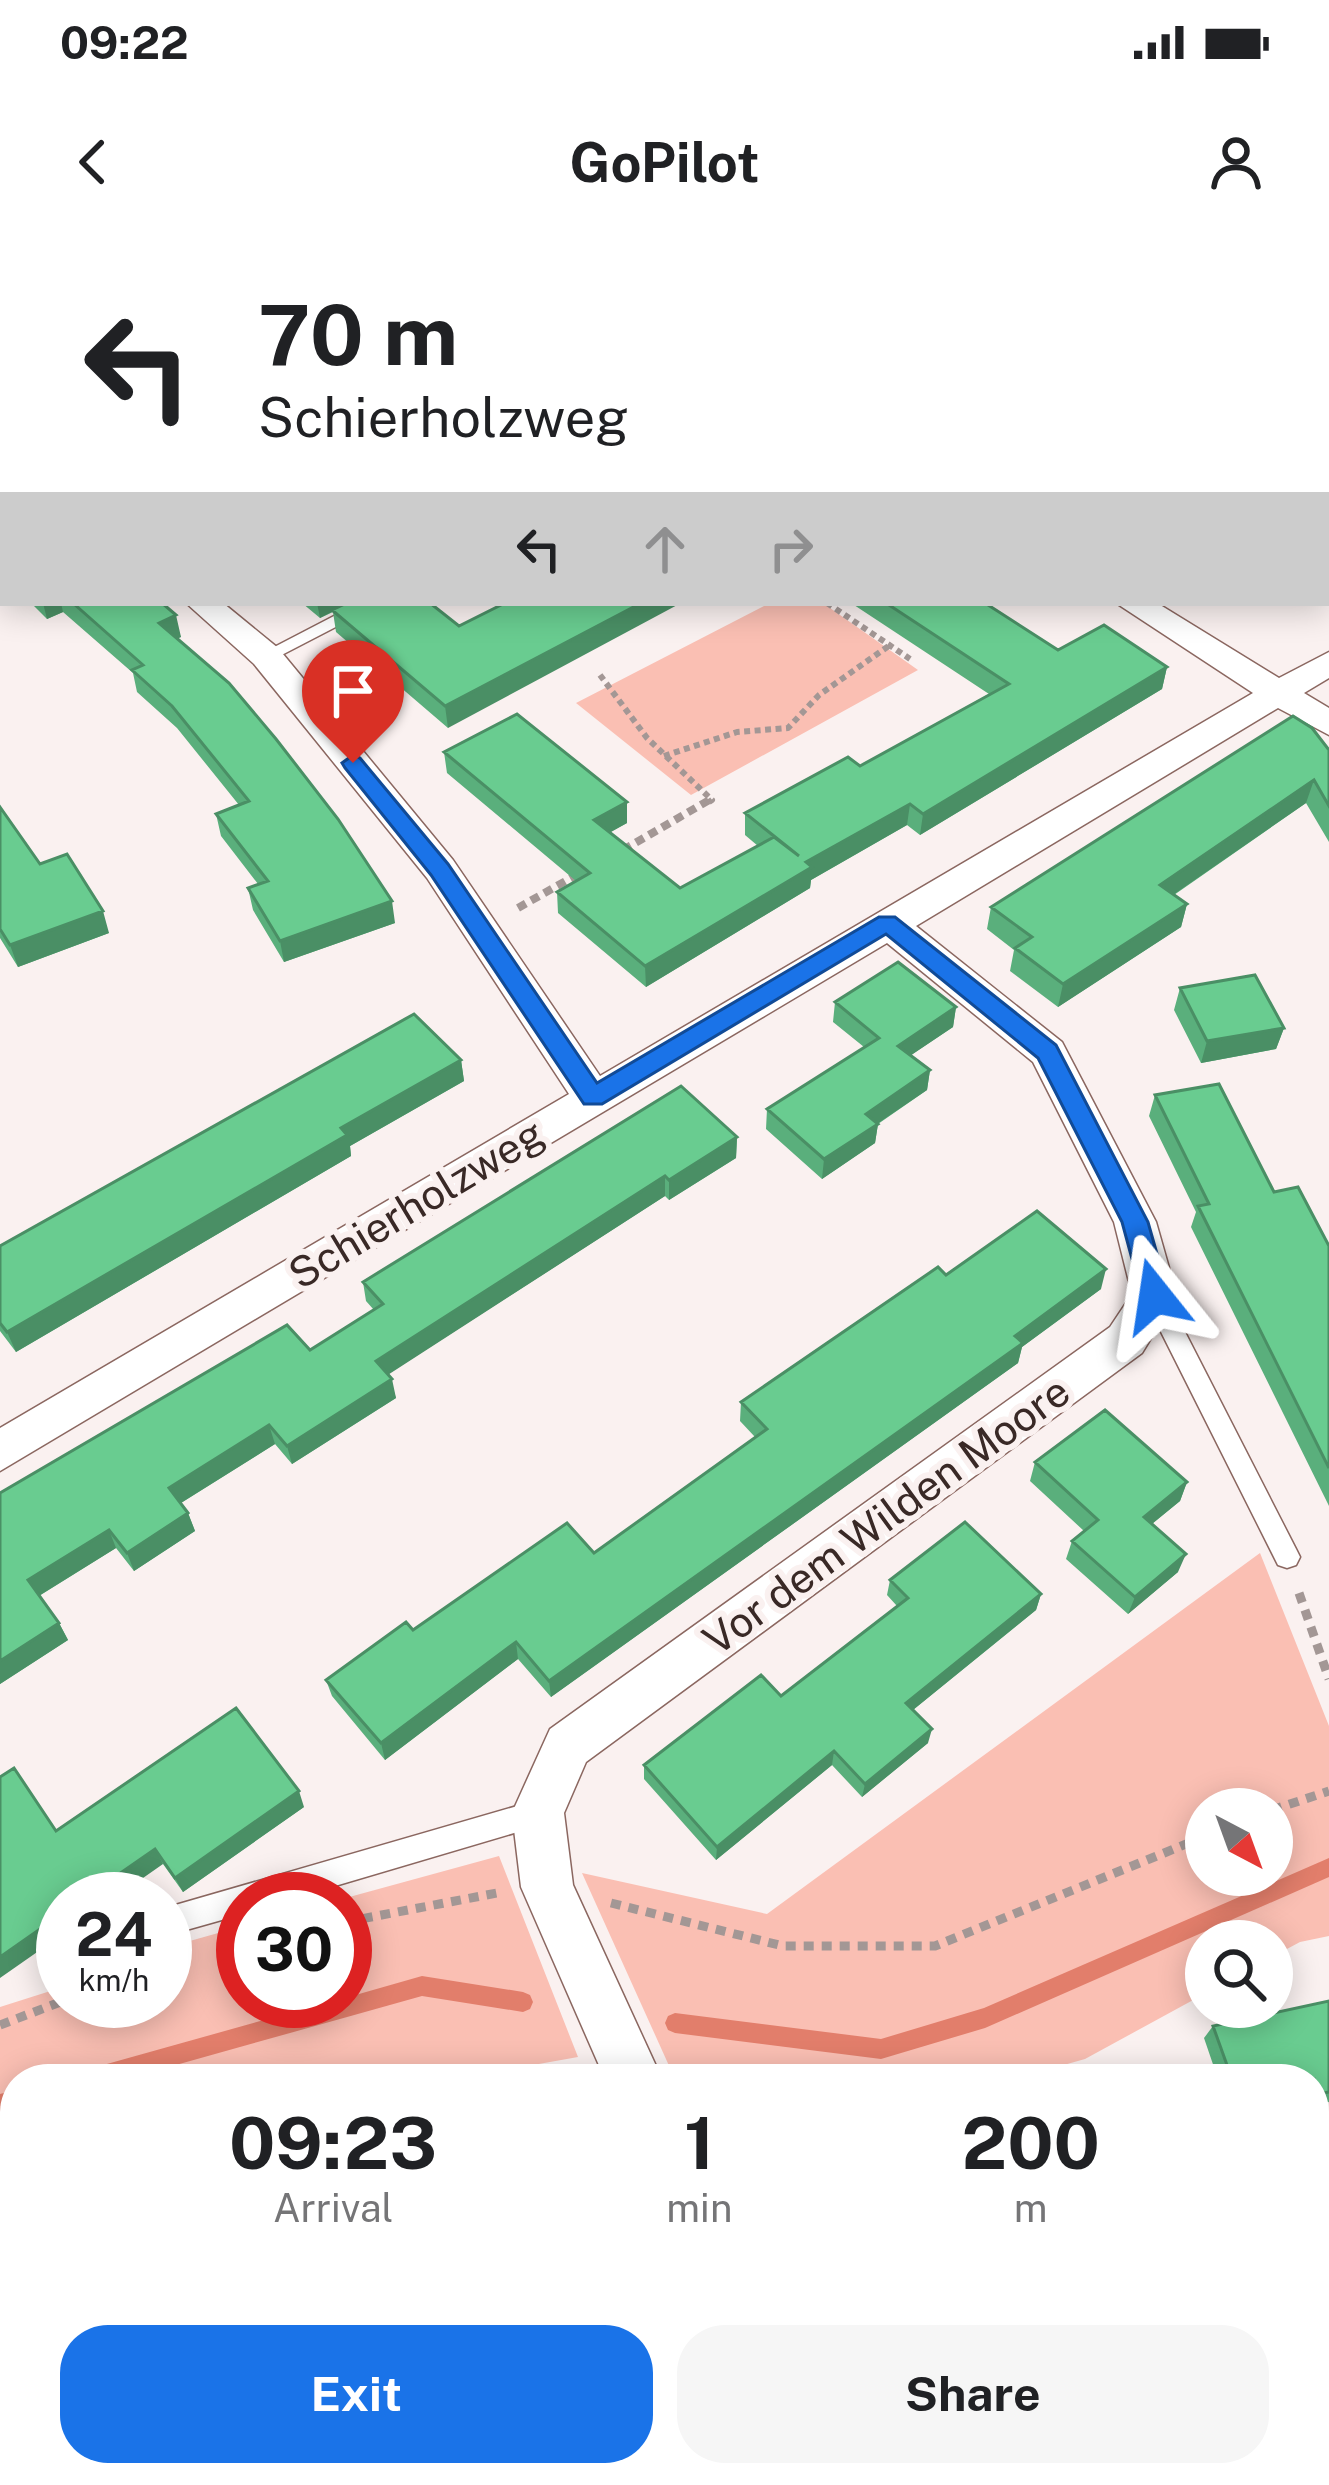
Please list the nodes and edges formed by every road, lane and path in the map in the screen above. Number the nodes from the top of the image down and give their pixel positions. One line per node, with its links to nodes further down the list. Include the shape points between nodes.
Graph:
1 (207, 606): 6 (street)
2 (367, 606): 6 (lane)
3 (832, 606): 5 (path)
4 (1138, 606): 10 (street)
5 (890, 645): 7 (path); 12 (path, via 819,695 788,728 736,732)
6 (266, 656): 16 (street)
7 (910, 658)
8 (1329, 663): 10 (street, Schierholzweg)
9 (600, 675): 12 (path)
10 (1279, 693): 11 (street); 15 (street, Schierholzweg)
11 (1329, 724)
12 (664, 756): 13 (path, via 712,800)
13 (616, 854)
14 (596, 864): 16 (path)
15 (887, 922): 17 (street, Schierholzweg); 18 (street, via 1048,1052 1135,1222)
16 (480, 929): 17 (street)
17 (593, 1097): 19 (street, Schierholzweg)
18 (1155, 1296): 20 (lane); 24 (street, Vor dem Wilden Moore, via 1126,1340 568,1746)
19 (0, 1451)
20 (1287, 1557): 21 (path)
21 (1329, 1679)
22 (1329, 1791): 23 (path)
23 (1293, 1803)
24 (538, 1814): 26 (lane); 27 (street)
25 (1185, 1845): 27 (path, via 935,1946 783,1946)
26 (337, 1872)
27 (547, 1887): 28 (path); 31 (street)
28 (372, 1916)
29 (36, 2011): 30 (path)
30 (0, 2025)
31 (627, 2064)

